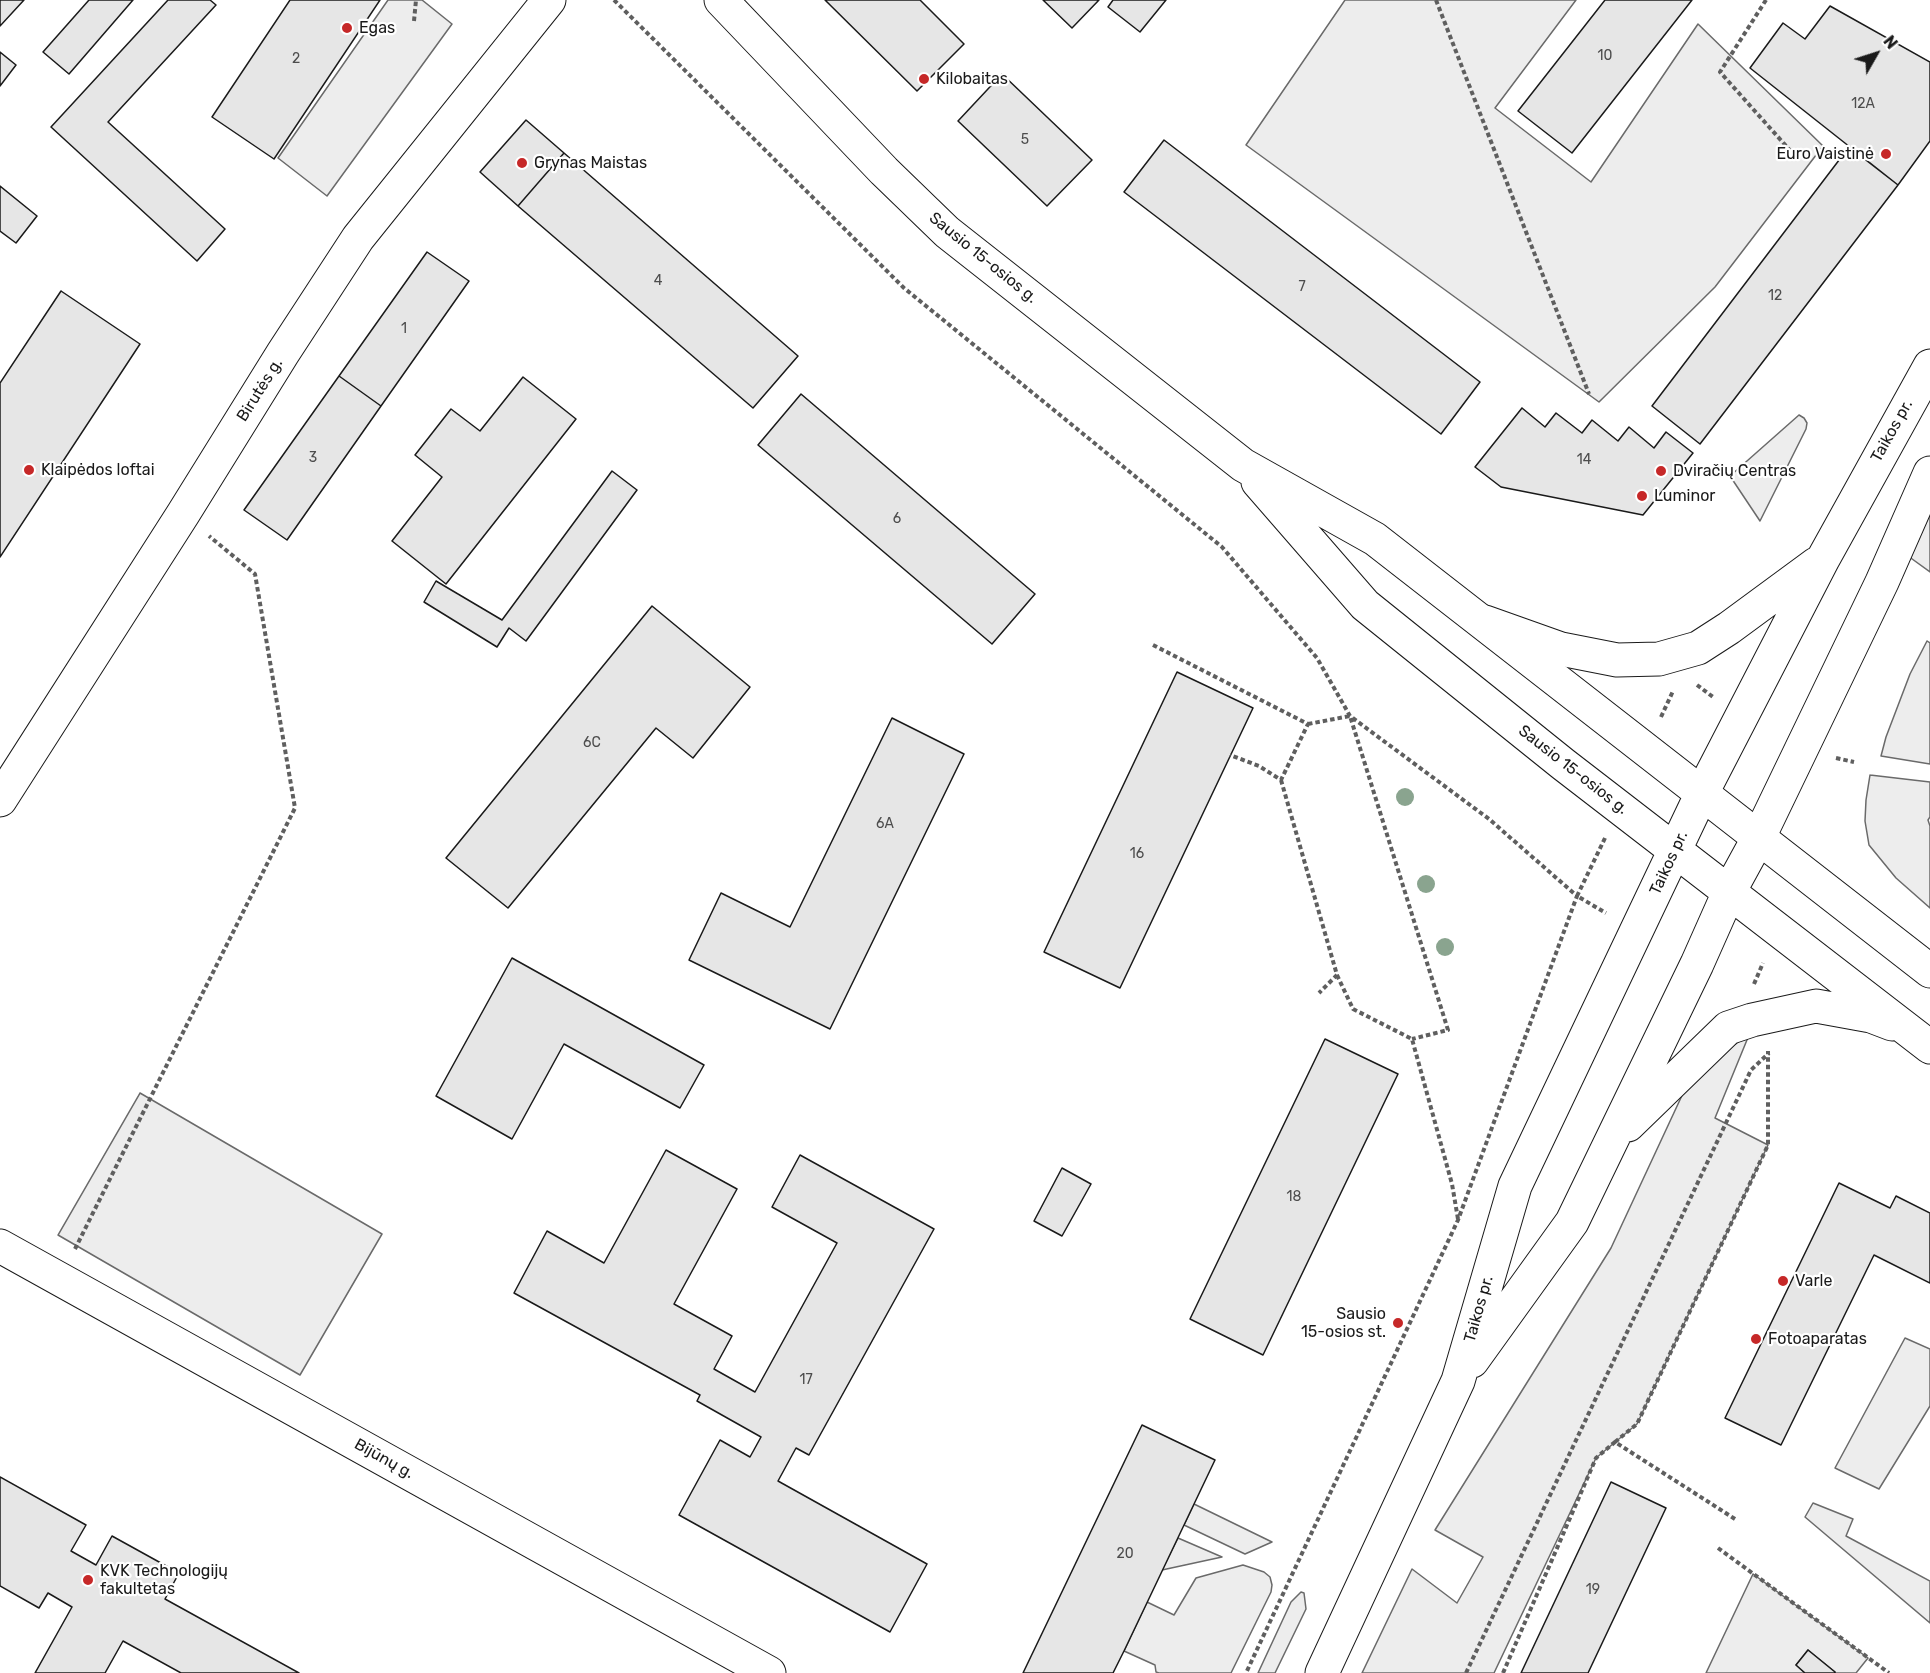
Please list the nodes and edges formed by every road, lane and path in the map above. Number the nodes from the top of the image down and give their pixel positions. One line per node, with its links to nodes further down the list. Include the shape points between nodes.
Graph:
1 (416, 0): 7 (path)
2 (549, 0): 13 (main road, Birutės g., via 358,238)
3 (614, 0): 17 (path, via 904,288 1222,547 1317,658)
4 (721, 0): 11 (main road, Sausio 15-osios g., via 947,232)
5 (1436, 0): 10 (path)
6 (1766, 0): 8 (path, via 1720,72)
7 (414, 21)
8 (1795, 156)
9 (1930, 366): 14 (main road, Taikos pr.)
10 (1589, 394)
11 (1243, 465): 15 (main road, Sausio 15-osios g., via 1375,539); 24 (main road, Sausio 15-osios g., via 1365,605)
12 (1930, 473): 23 (main road, Taikos pr.)
13 (183, 514): 22 (main road, Birutės g.); 34 (path, via 255,574 295,808)
14 (1823, 559): 15 (main road, via 1698,648 1659,659 1617,660 1561,649); 21 (main road, Taikos pr.)
15 (1479, 620): 21 (main road, Sausio 15-osios g.)
16 (1153, 645): 18 (path)
17 (1350, 716): 18 (path); 30 (path, via 1448,1030); 32 (path, via 1489,819 1577,896)
18 (1308, 724): 20 (path)
19 (1230, 755): 20 (path)
20 (1281, 780): 27 (path)
21 (1702, 793): 23 (main road, Sausio 15-osios g.); 24 (main road, Taikos pr.)
22 (0, 800)
23 (1759, 837): 25 (main road, Taikos pr.); 26 (main road, Sausio 15-osios g.)
24 (1675, 849): 25 (main road, Sausio 15-osios g.); 35 (main road, Taikos pr., via 1515,1186)
25 (1729, 892): 29 (main road, Sausio 15-osios g.); 31 (main road, Taikos pr.)
26 (1930, 971)
27 (1337, 975): 28 (path); 30 (path, via 1353,1009)
28 (1319, 993)
29 (1919, 1038): 31 (main road, via 1871,1016 1816,1006 1728,1028)
30 (1412, 1039): 32 (path, via 1452,1184)
31 (1611, 1141): 35 (main road, Taikos pr., via 1572,1222)
32 (1458, 1220): 40 (path)
33 (0, 1246): 34 (main road, Bijūnų g.)
34 (60, 1279): 39 (main road, Bijūnų g.)
35 (1458, 1381): 41 (main road, Taikos pr.)
36 (1615, 1442): 37 (path); 42 (path, via 1637,1424 1768,1145 1769,1053 1751,1070); 43 (path, via 1596,1458)
37 (1735, 1519)
38 (1718, 1548): 44 (path)
39 (769, 1673)
40 (1246, 1673)
41 (1322, 1673)
42 (1466, 1673)
43 (1503, 1673)
44 (1889, 1673)

